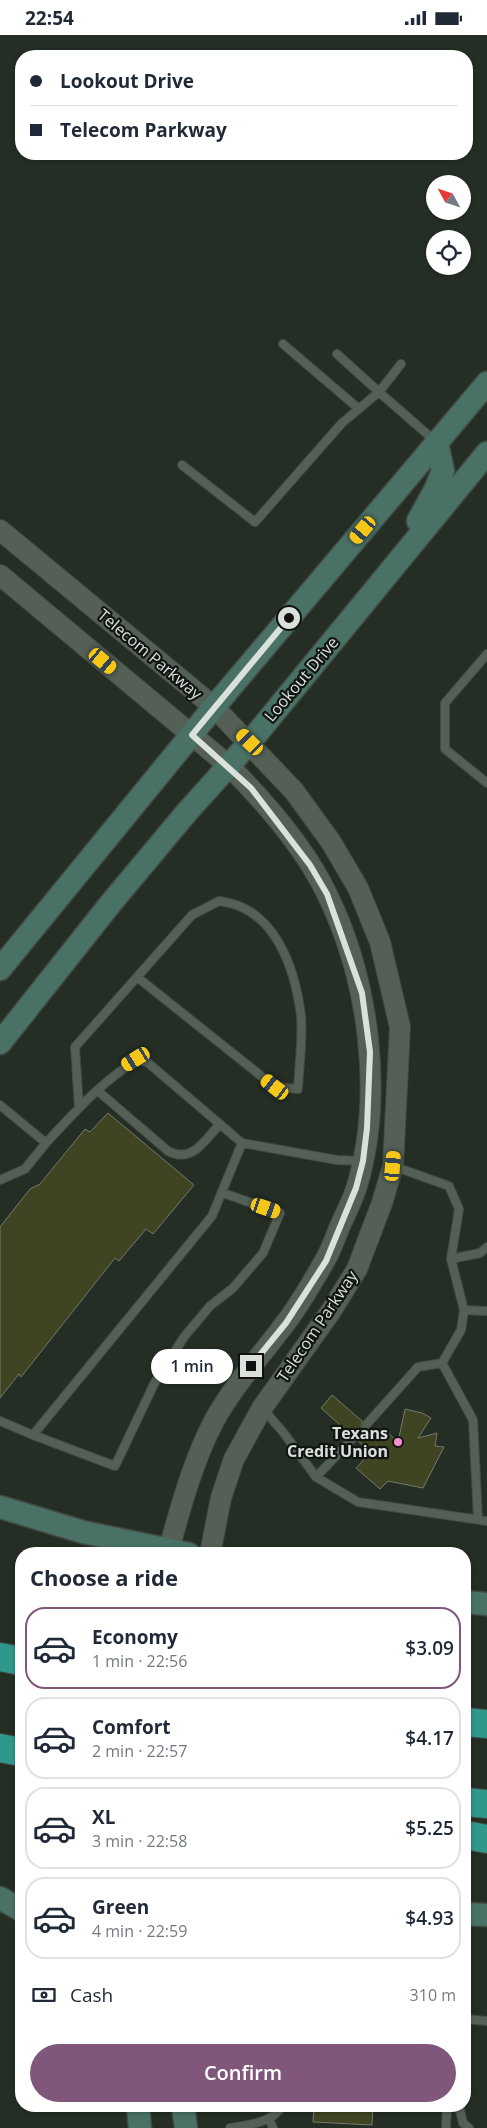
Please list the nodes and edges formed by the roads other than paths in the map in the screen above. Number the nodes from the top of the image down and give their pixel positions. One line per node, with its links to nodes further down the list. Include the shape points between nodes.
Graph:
1 (283, 344): 6 (lane)
2 (337, 354): 5 (lane)
3 (402, 363): 5 (lane)
4 (487, 383): 7 (main road)
5 (379, 392): 6 (lane); 7 (lane)
6 (359, 409): 9 (lane, via 342,423 255,522)
7 (437, 443): 11 (main road, via 442,471 436,490); 14 (main road)
8 (487, 453): 11 (main road, Lookout Drive)
9 (182, 465)
10 (0, 530): 14 (street, Telecom Parkway)
11 (396, 564): 16 (main road, Lookout Drive)
12 (0, 575): 15 (street, Telecom Parkway)
13 (487, 654): 18 (lane, via 445,703 445,749)
14 (214, 707): 15 (main road); 16 (street, Telecom Parkway)
15 (192, 735): 17 (street, Telecom Parkway); 19 (main road)
16 (250, 742): 17 (main road, Lookout Drive); 29 (street, Telecom Parkway, via 294,791 331,842 358,889 380,942 400,1027)
17 (229, 766): 21 (main road, Lookout Drive, via 117,896); 28 (street, Telecom Parkway, via 267,807 310,865 327,894 356,975 362,993 370,1052)
18 (487, 783)
19 (0, 969)
20 (137, 977): 20 (lane, via 192,915 219,901 249,910 266,923 284,952 296,990 301,1018 298,1089 275,1087); 24 (lane, via 75,1047)
21 (0, 1043)
22 (98, 1091): 24 (lane); 25 (lane, via 136,1059 147,1063); 25 (lane, via 168,1151 177,1155 195,1151)
23 (0, 1105): 26 (lane)
24 (80, 1107): 26 (lane)
25 (220, 1124): 27 (lane)
26 (46, 1143): 30 (lane, via 25,1169)
27 (242, 1143): 28 (lane, via 337,1160); 31 (lane)
28 (363, 1161): 29 (street); 47 (street, Telecom Parkway, via 356,1188 326,1261 286,1323 239,1381 214,1421 194,1466)
29 (393, 1166): 33 (lane, via 449,1186 459,1209); 37 (street, Telecom Parkway, via 357,1269)
30 (0, 1180)
31 (223, 1193): 40 (lane, via 212,1215); 40 (lane, via 280,1213 263,1253 184,1337 154,1384 114,1466)
32 (487, 1247): 33 (lane, via 480,1253)
33 (451, 1259): 34 (lane)
34 (464, 1311): 35 (lane); 36 (lane, via 461,1330)
35 (487, 1311)
36 (442, 1363): 39 (lane, via 418,1367); 44 (lane, via 473,1420)
37 (262, 1408): 42 (lane); 48 (street, Telecom Parkway, via 234,1459 220,1498)
38 (0, 1421): 40 (lane)
39 (366, 1425)
40 (33, 1435)
41 (354, 1437): 42 (lane)
42 (316, 1477): 44 (lane, via 358,1503)
43 (0, 1507): 46 (main road, via 83,1532)
44 (478, 1519): 45 (lane)
45 (487, 1521)
46 (152, 1547)
47 (176, 1547)
48 (211, 1547)
49 (471, 1603): 50 (main road)
50 (487, 1604)
51 (0, 1657): 52 (highway)
52 (15, 1660)
53 (471, 1723): 54 (highway)
54 (487, 1724)
55 (0, 1748): 56 (highway)
56 (15, 1751)
57 (471, 1803): 58 (highway)
58 (487, 1804)
59 (471, 1836): 60 (highway)
60 (487, 1839)
61 (0, 1892): 62 (main road)
62 (15, 1893)
63 (0, 1898): 64 (main road)
64 (15, 1906)
65 (471, 1914): 66 (main road)
66 (487, 1915)
67 (471, 2020): 68 (lane)
68 (487, 2021)
69 (139, 2112): 75 (main road)
70 (184, 2112): 76 (main road)
71 (276, 2112): 74 (lane)
72 (447, 2112): 79 (lane)
73 (460, 2112): 80 (lane, via 463,2123)
74 (269, 2118): 77 (lane, via 252,2125); 78 (lane)
75 (140, 2128)
76 (186, 2128)
77 (230, 2128)
78 (273, 2128)
79 (446, 2128)
80 (469, 2128)

